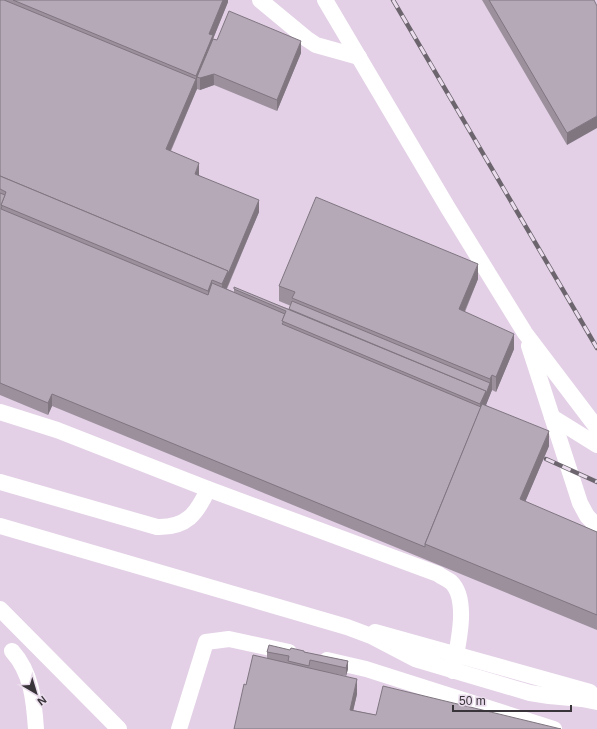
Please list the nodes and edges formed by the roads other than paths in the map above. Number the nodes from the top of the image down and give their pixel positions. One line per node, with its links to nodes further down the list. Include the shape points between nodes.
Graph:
1 (260, 0): 3 (lane, via 316,45)
2 (325, 0): 3 (lane)
3 (359, 57): 4 (lane)
4 (525, 333): 6 (lane); 7 (lane)
5 (0, 412): 10 (lane, via 57,430)
6 (552, 417): 8 (lane); 12 (lane, via 580,503 587,516)
7 (597, 428)
8 (597, 445)
9 (0, 482): 10 (lane, via 149,526 164,527 186,520 197,510)
10 (208, 489): 17 (lane, via 445,578 454,586 459,598 461,614)
11 (0, 526): 14 (lane)
12 (597, 526)
13 (0, 609): 15 (lane)
14 (347, 627): 17 (lane, via 386,634); 18 (lane, via 371,636 415,659)
15 (27, 637): 16 (lane); 22 (lane)
16 (6, 647): 21 (lane, via 23,665 30,682)
17 (456, 654): 18 (lane); 19 (lane)
18 (454, 671): 20 (lane, via 539,695)
19 (597, 694)
20 (597, 702)
21 (36, 729)
22 (119, 729)
23 (179, 729): 24 (lane, via 206,642 229,639 366,668)
24 (554, 729)

